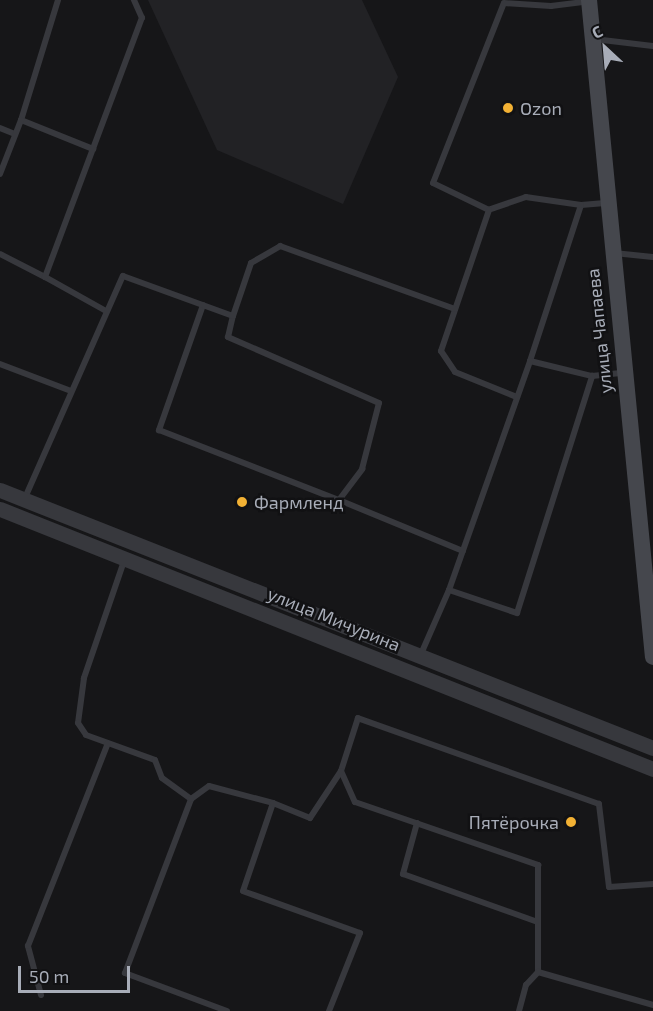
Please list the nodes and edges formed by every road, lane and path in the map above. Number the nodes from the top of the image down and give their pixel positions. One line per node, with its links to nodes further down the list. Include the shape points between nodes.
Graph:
1 (58, 0): 6 (lane)
2 (134, 0): 9 (lane, via 142,18)
3 (589, 0): 4 (main road, улица Чапаева); 13 (lane, via 551,6 504,3 433,183)
4 (592, 39): 5 (lane); 11 (main road, улица Чапаева)
5 (653, 46)
6 (21, 120): 8 (lane); 9 (lane)
7 (0, 128): 8 (lane)
8 (15, 134): 10 (lane)
9 (93, 149): 17 (lane)
10 (0, 174)
11 (605, 203): 12 (lane); 14 (main road, улица Чапаева)
12 (581, 205): 13 (lane, via 526,197); 22 (lane)
13 (489, 210): 19 (lane)
14 (610, 253): 16 (lane); 24 (main road, улица Чапаева)
15 (0, 254): 17 (lane)
16 (653, 257)
17 (45, 278): 20 (lane)
18 (203, 305): 20 (lane, via 123,276); 21 (lane); 30 (lane, via 159,430)
19 (455, 309): 21 (lane, via 280,246 251,263); 27 (lane, via 441,351 455,372)
20 (106, 311): 26 (lane)
21 (233, 316): 30 (lane, via 228,337 379,403 362,469)
22 (530, 361): 25 (lane); 27 (lane)
23 (0, 364): 26 (lane)
24 (624, 373): 25 (lane); 36 (main road, улица Чапаева)
25 (592, 376): 34 (lane, via 517,614)
26 (71, 391): 29 (lane)
27 (517, 397): 32 (lane)
28 (0, 490): 29 (street, улица Мичурина)
29 (24, 500): 35 (street, улица Мичурина)
30 (339, 500): 32 (lane)
31 (0, 509): 33 (street, улица Мичурина)
32 (463, 551): 34 (lane)
33 (126, 557): 37 (lane, via 77,706 86,735); 39 (street, улица Мичурина)
34 (449, 590): 35 (lane)
35 (421, 654): 38 (street, улица Мичурина)
36 (653, 657)
37 (108, 743): 41 (lane, via 155,760 162,778); 47 (lane, via 28,946)
38 (653, 747)
39 (653, 769)
40 (341, 771): 42 (lane, via 310,818); 43 (lane, via 355,802); 44 (lane, via 358,718 599,804 609,888)
41 (191, 799): 42 (lane, via 209,786); 49 (lane, via 125,973)
42 (273, 804): 50 (lane, via 243,891 360,933)
43 (417, 824): 45 (lane, via 538,866); 45 (lane, via 403,874)
44 (653, 884)
45 (538, 922): 46 (lane)
46 (538, 972): 48 (lane); 51 (lane, via 526,985)
47 (41, 995)
48 (653, 1005)
49 (227, 1011)
50 (329, 1011)
51 (519, 1011)

